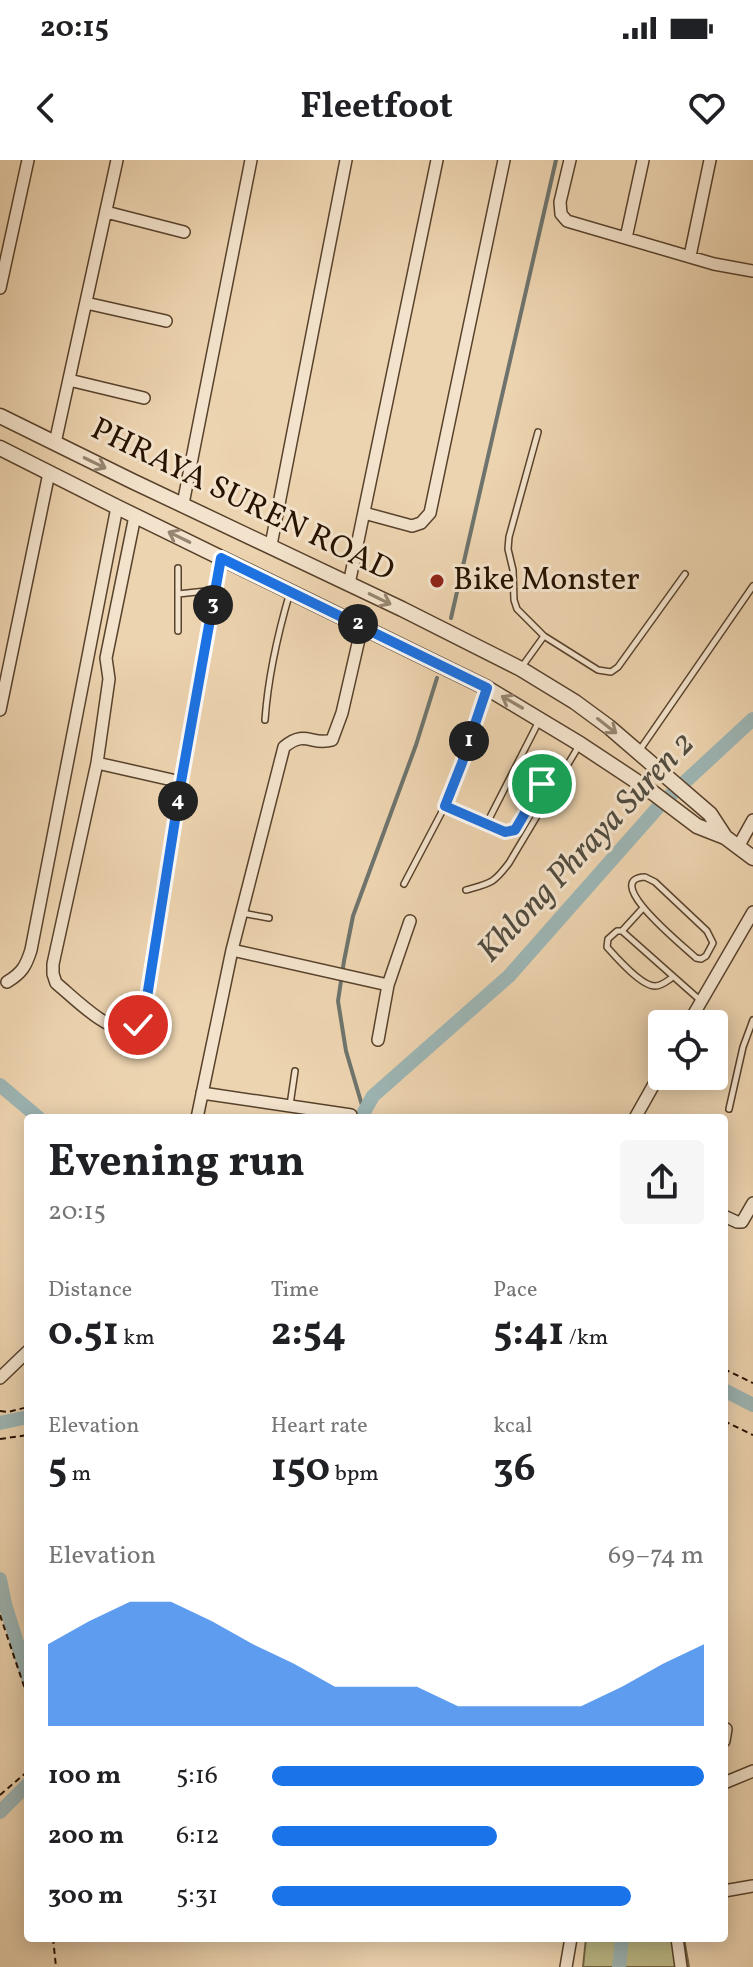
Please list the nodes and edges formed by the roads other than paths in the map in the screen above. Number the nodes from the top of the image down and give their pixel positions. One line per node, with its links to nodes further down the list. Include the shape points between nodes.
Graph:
1 (28, 160): 15 (street)
2 (117, 160): 10 (street)
3 (251, 160): 25 (street)
4 (346, 160): 29 (street)
5 (437, 160): 27 (street)
6 (504, 160): 27 (street, via 430,513 412,526)
7 (570, 160): 12 (street, via 561,214 567,221)
8 (643, 160): 12 (street)
9 (710, 160): 13 (street)
10 (106, 212): 11 (street); 16 (street)
11 (184, 232)
12 (626, 238): 13 (street)
13 (690, 256): 14 (street)
14 (753, 271)
15 (0, 288)
16 (86, 303): 17 (street); 18 (street)
17 (166, 321)
18 (69, 380): 19 (street); 22 (street)
19 (144, 398)
20 (0, 416): 22 (street, PHRAYA SUREN ROAD)
21 (538, 432): 40 (lane, via 508,549 517,609)
22 (55, 443): 25 (street, PHRAYA SUREN ROAD, one-way to 25)
23 (0, 448): 24 (street, PHRAYA SUREN ROAD)
24 (49, 473): 26 (street, PHRAYA SUREN ROAD); 43 (street)
25 (183, 504): 29 (street, PHRAYA SUREN ROAD)
26 (117, 507): 28 (street, PHRAYA SUREN ROAD); 66 (street, via 31,950 26,966)
27 (364, 513): 33 (street)
28 (135, 516): 30 (street, PHRAYA SUREN ROAD, one-way to 28); 48 (street, via 106,658 109,679)
29 (271, 545): 33 (street, PHRAYA SUREN ROAD)
30 (221, 558): 35 (street); 36 (street, PHRAYA SUREN ROAD)
31 (178, 568): 37 (lane)
32 (685, 574): 40 (lane, via 611,672 598,670)
33 (349, 584): 41 (street, PHRAYA SUREN ROAD, one-way to 41)
34 (753, 586): 47 (lane)
35 (216, 590): 37 (lane); 49 (street)
36 (290, 592): 38 (street, PHRAYA SUREN ROAD); 45 (lane)
37 (178, 594): 39 (lane)
38 (362, 626): 42 (street, PHRAYA SUREN ROAD); 60 (street, via 332,740 294,739 284,747)
39 (178, 631)
40 (544, 636): 41 (lane)
41 (521, 669): 47 (street, PHRAYA SUREN ROAD, one-way to 47, via 575,702)
42 (487, 688): 44 (street, PHRAYA SUREN ROAD, one-way to 42); 51 (lane)
43 (0, 710)
44 (540, 719): 46 (street, PHRAYA SUREN ROAD); 53 (lane)
45 (265, 720)
46 (580, 744): 54 (street, PHRAYA SUREN ROAD, via 697,826); 57 (lane, via 499,876)
47 (639, 752): 54 (street, PHRAYA SUREN ROAD, via 710,814)
48 (97, 763): 49 (street); 49 (street, via 53,974 56,983 117,1028 130,1029 144,1016)
49 (181, 782)
50 (542, 784): 53 (lane, via 515,830 505,832)
51 (445, 806): 53 (lane); 56 (lane)
52 (753, 820): 55 (street)
53 (487, 823)
54 (725, 837): 55 (street, PHRAYA SUREN ROAD)
55 (748, 852)
56 (404, 884)
57 (466, 890)
58 (643, 908): 58 (lane, via 632,887 645,877 712,937 706,956 696,958); 63 (lane)
59 (753, 912): 68 (street)
60 (241, 913): 61 (lane); 64 (street)
61 (269, 918)
62 (410, 921): 67 (street)
63 (622, 931): 65 (lane); 65 (lane, via 608,939 607,947 638,978 655,986)
64 (232, 950): 67 (street); 74 (street)
65 (673, 977): 68 (lane)
66 (7, 982)
67 (388, 985): 71 (street)
68 (701, 1001): 69 (street)
69 (696, 1010)
70 (753, 1020): 76 (lane)
71 (378, 1040)
72 (295, 1071): 75 (lane)
73 (651, 1090): 79 (street)
74 (202, 1093): 75 (street); 77 (street)
75 (290, 1106): 78 (street)
76 (729, 1109)
77 (198, 1114)
78 (344, 1114)
79 (637, 1114)
80 (753, 1203): 81 (street, via 742,1222)
81 (728, 1218)
82 (24, 1355): 83 (street)
83 (0, 1378)
84 (753, 1771): 85 (street)
85 (728, 1781)
86 (753, 1886): 87 (street)
87 (728, 1890)
88 (570, 1942): 90 (street)
89 (678, 1942): 91 (street)
90 (566, 1967)
91 (681, 1967)

